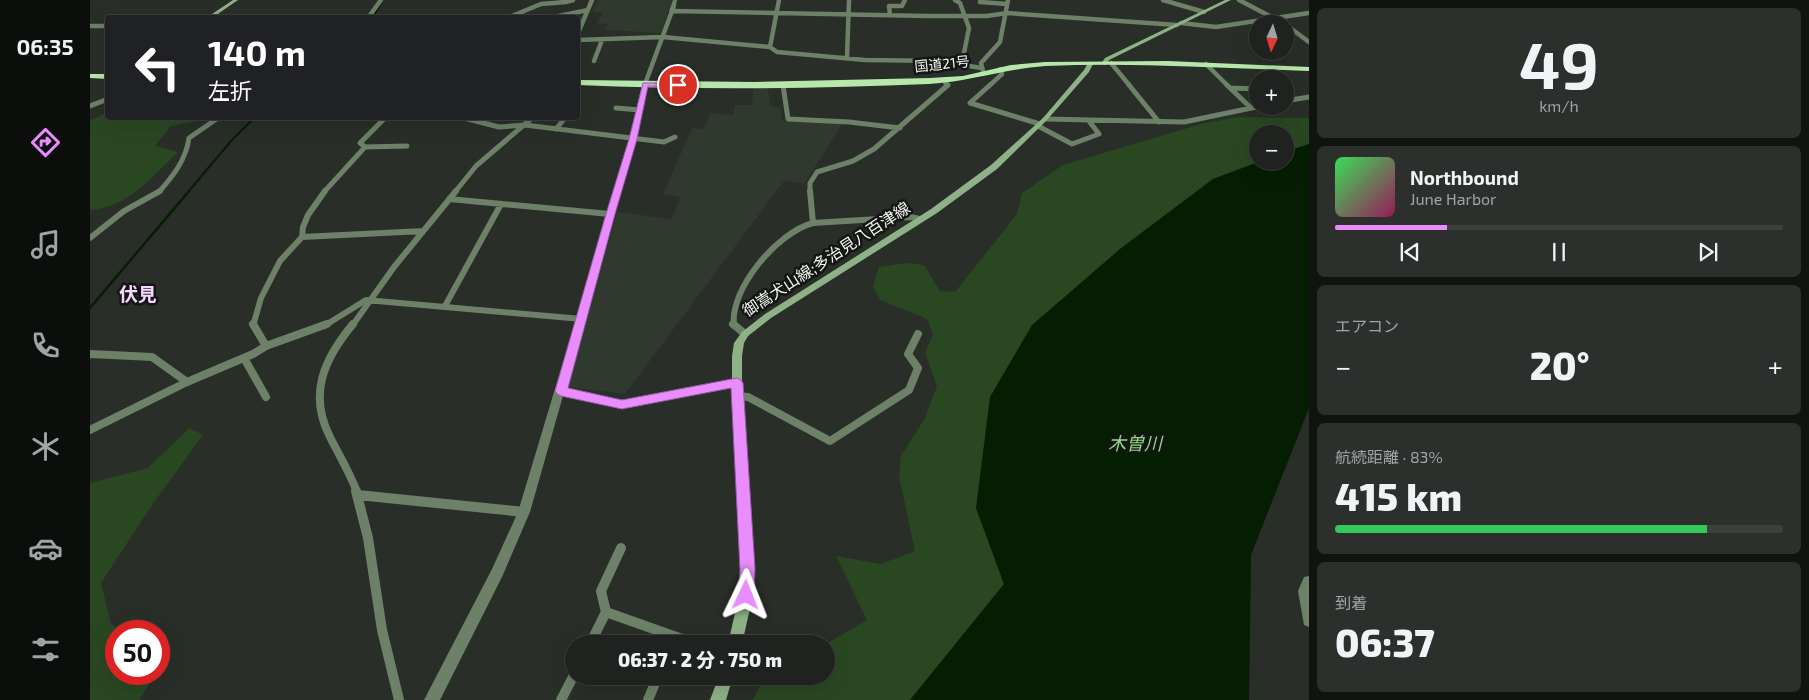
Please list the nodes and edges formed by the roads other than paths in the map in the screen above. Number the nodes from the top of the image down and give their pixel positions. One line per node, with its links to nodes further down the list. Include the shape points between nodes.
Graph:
1 (236, 0): 21 (main road)
2 (381, 0): 22 (street)
3 (573, 0): 23 (street, via 541,4)
4 (592, 0): 15 (street)
5 (675, 0): 16 (street)
6 (779, 0): 20 (street)
7 (849, 0): 25 (street)
8 (905, 0): 26 (street, via 902,6 889,6)
9 (955, 0): 29 (street, via 960,3)
10 (981, 0): 14 (street)
11 (1163, 0): 17 (street)
12 (1229, 0): 17 (main road)
13 (1239, 0): 27 (street)
14 (1007, 2): 18 (street)
15 (588, 10): 24 (street); 34 (street)
16 (672, 11): 20 (street); 36 (street)
17 (1204, 12): 31 (main road)
18 (1007, 13): 29 (street); 31 (street); 49 (street, via 1000,42 981,62)
19 (1309, 13): 28 (street)
20 (776, 14): 25 (street); 40 (street)
21 (213, 15)
22 (370, 15)
23 (514, 15)
24 (564, 15)
25 (848, 15): 26 (street); 41 (street)
26 (890, 15): 29 (street)
27 (1268, 15)
28 (1294, 15)
29 (964, 16): 43 (street, via 970,32 963,58 949,59)
30 (1249, 22): 31 (street, via 1216,27)
31 (1179, 24): 45 (main road, via 1107,60)
32 (90, 26): 33 (street)
33 (105, 26)
34 (580, 28)
35 (1294, 31): 39 (street)
36 (661, 38): 38 (street); 40 (street); 54 (street)
37 (580, 40): 38 (street)
38 (602, 40): 42 (street)
39 (1309, 42)
40 (770, 47): 41 (street, via 777,52)
41 (847, 58): 43 (street)
42 (594, 61)
43 (948, 62): 49 (street)
44 (1090, 64): 45 (highway, 国道21号); 47 (highway, 国道21号); 73 (main road, 御嵩犬山線;多治見八百津線)
45 (1108, 64): 46 (highway, 国道21号); 72 (street)
46 (1206, 64): 48 (highway, 国道21号); 56 (street)
47 (1000, 69): 49 (highway, 国道21号); 73 (street, via 1002,74 970,103)
48 (1309, 69)
49 (983, 70): 52 (highway, 国道21号)
50 (90, 76): 51 (highway)
51 (105, 77)
52 (944, 80): 55 (highway, 国道21号); 75 (street, via 948,85)
53 (580, 83): 54 (highway, 国道21号)
54 (645, 84): 55 (highway, 国道21号); 65 (street)
55 (783, 84): 75 (street, via 788,119)
56 (1230, 88): 57 (street); 62 (street)
57 (1249, 89)
58 (1309, 97): 60 (street)
59 (105, 100): 61 (street)
60 (1294, 100)
61 (90, 106)
62 (1249, 107)
63 (616, 108): 65 (street)
64 (1249, 108): 72 (street, via 1184,122)
65 (640, 110): 78 (street)
66 (215, 120): 88 (street, via 190,138 175,173 158,193 124,211)
67 (383, 120): 80 (street, via 360,142)
68 (473, 120): 74 (street, via 499,126)
69 (530, 120): 74 (street)
70 (563, 120): 76 (street)
71 (1089, 121): 72 (street); 73 (street); 73 (street, via 1099,134 1072,144)
72 (1159, 122)
73 (1041, 123): 84 (main road, 御嵩犬山線;多治見八百津線, via 994,167)
74 (525, 126): 76 (street); 81 (street, via 476,166)
75 (900, 128): 85 (street, via 864,155 814,175 809,199)
76 (556, 129): 78 (street)
77 (675, 137): 78 (street, via 664,142)
78 (633, 139): 83 (street)
79 (407, 146): 80 (street)
80 (364, 147): 87 (street, via 315,204 301,231)
81 (449, 198): 82 (street); 86 (street)
82 (501, 204): 83 (street); 90 (street)
83 (610, 214): 91 (street)
84 (919, 219): 85 (street, via 911,216); 92 (main road, 御嵩犬山線;多治見八百津線)
85 (813, 223): 92 (street, via 796,228 764,256 748,278 737,301 733,325)
86 (423, 231): 87 (street); 89 (street)
87 (302, 237): 94 (street, via 280,260 261,298 253,326)
88 (90, 238)
89 (372, 300): 90 (street); 94 (street, via 366,300 313,331); 103 (street, via 336,347 322,376 319,393 322,423)
90 (445, 306): 91 (street)
91 (582, 319): 99 (street)
92 (744, 334): 98 (main road, 御嵩犬山線;多治見八百津線, via 736,356)
93 (918, 334): 100 (street, via 908,354 918,368 909,390 830,441 748,397)
94 (266, 346): 96 (street)
95 (90, 354): 97 (street, via 152,357)
96 (244, 358): 97 (street); 101 (street)
97 (187, 382): 102 (street)
98 (737, 383): 99 (street, via 622,404); 100 (main road, 御嵩犬山線;多治見八百津線)
99 (561, 391): 104 (street)
100 (737, 396): 111 (main road, 御嵩犬山線;多治見八百津線, via 747,569 746,595)
101 (266, 397)
102 (90, 430)
103 (358, 495): 104 (street); 115 (street, via 387,655)
104 (524, 512): 116 (street, via 497,573)
105 (621, 548): 107 (street, via 601,591)
106 (1309, 582): 108 (street, via 1305,591)
107 (606, 612): 109 (street); 110 (street)
108 (1309, 620)
109 (594, 635)
110 (662, 635)
111 (737, 635)
112 (569, 685): 117 (street)
113 (654, 685): 118 (street)
114 (723, 685): 119 (main road)
115 (399, 700)
116 (432, 700)
117 (561, 700)
118 (648, 700)
119 (718, 700)

